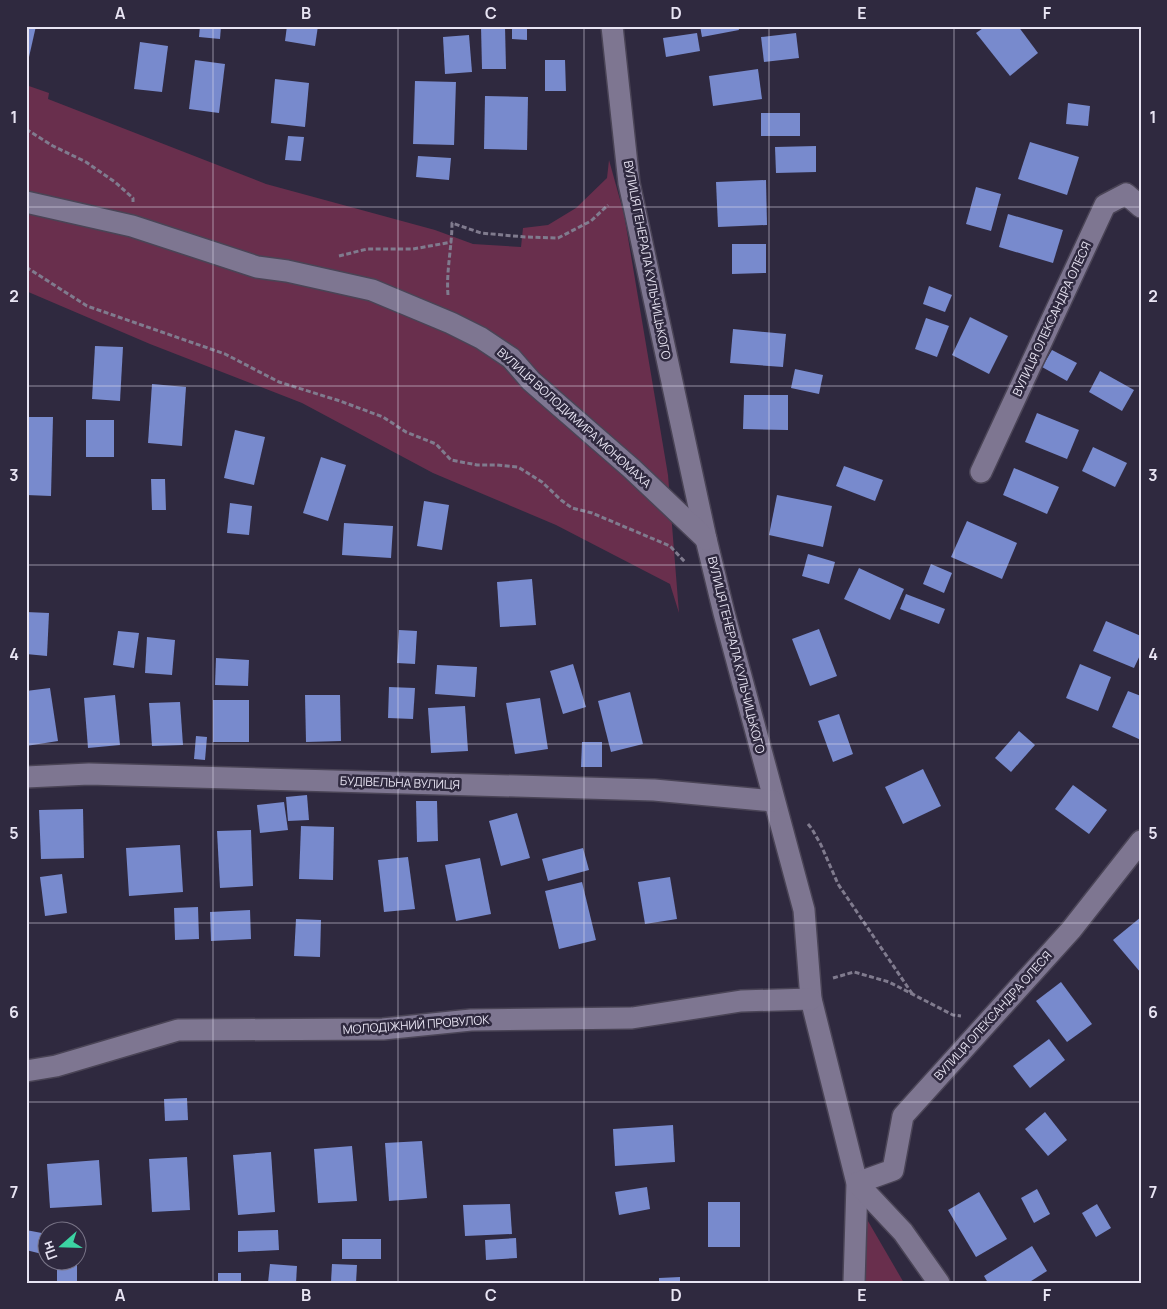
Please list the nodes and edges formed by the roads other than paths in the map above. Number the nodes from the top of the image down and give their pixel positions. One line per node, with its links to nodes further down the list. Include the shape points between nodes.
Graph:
1 (612, 26): 5 (street, ВУЛИЦЯ ГЕНЕРАЛА КУЛЬЧИЦЬКОГО, via 629,183)
2 (26, 202): 5 (street, ВУЛИЦЯ ВОЛОДИМИРА МОНОМАХА, via 132,226 257,267 372,290 482,338 511,358 531,381)
3 (1141, 207): 4 (street, ВУЛИЦЯ ОЛЕКСАНДРА ОЛЕСЯ, via 1126,194 1105,205)
4 (981, 472)
5 (706, 538): 7 (street, ВУЛИЦЯ ГЕНЕРАЛА КУЛЬЧИЦЬКОГО)
6 (26, 777): 7 (street, БУДІВЕЛЬНА ВУЛИЦЯ, via 89,774 654,790)
7 (773, 801): 9 (street, ВУЛИЦЯ ГЕНЕРАЛА КУЛЬЧИЦЬКОГО, via 804,910)
8 (1141, 841): 11 (street, ВУЛИЦЯ ОЛЕКСАНДРА ОЛЕСЯ, via 1071,930 903,1116 894,1170)
9 (811, 999): 10 (street, МОЛОДІЖНИЙ ПРОВУЛОК, via 741,1001 632,1018 471,1020 383,1029 178,1030 56,1066); 11 (street, ВУЛИЦЯ ГЕНЕРАЛА КУЛЬЧИЦЬКОГО)
10 (26, 1071)
11 (856, 1183): 12 (street, ВУЛИЦЯ ГЕНЕРАЛА КУЛЬЧИЦЬКОГО); 13 (street, via 903,1232)
12 (854, 1283)
13 (939, 1283)

